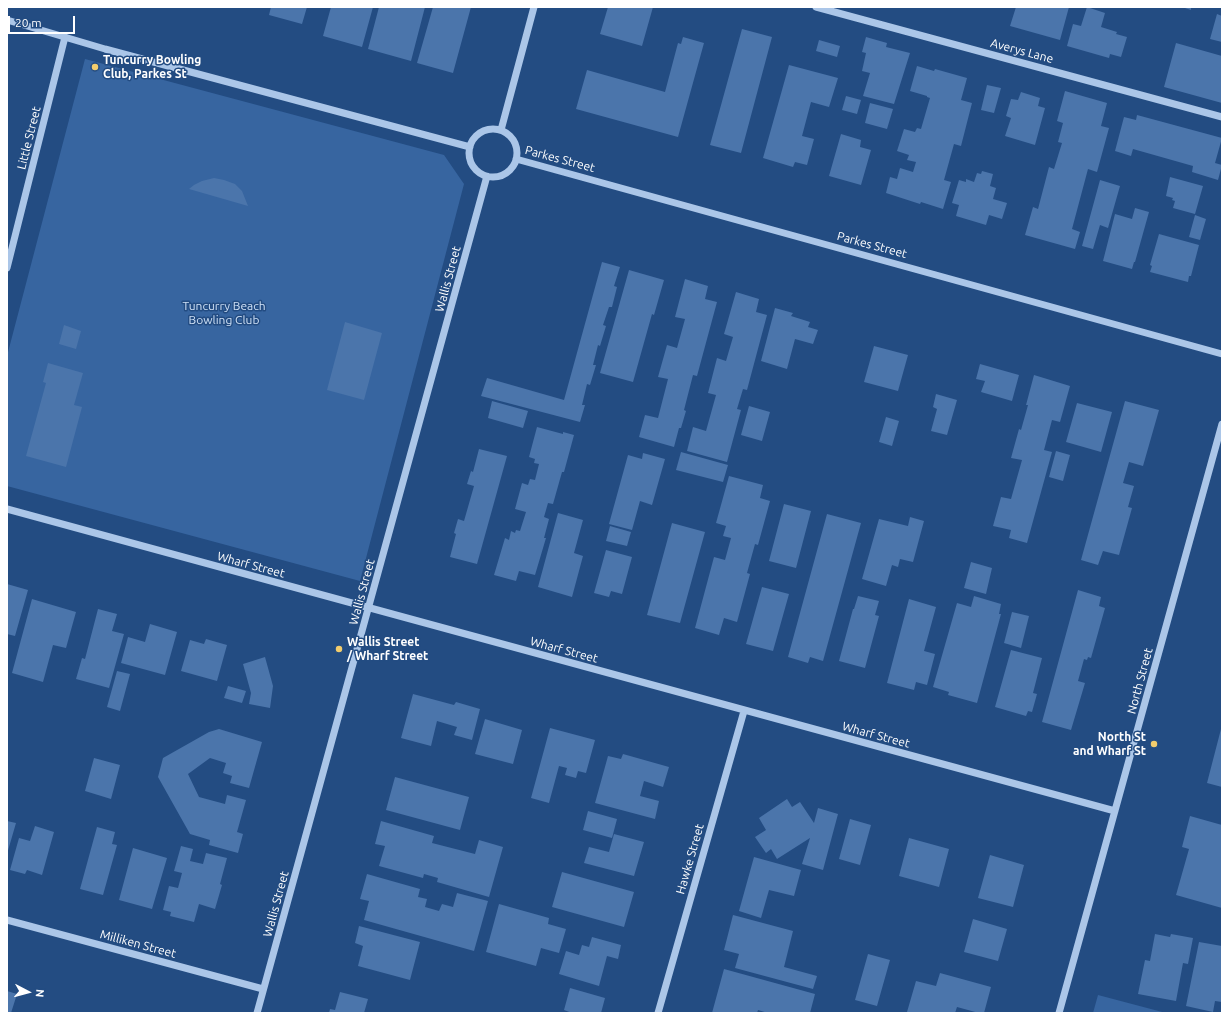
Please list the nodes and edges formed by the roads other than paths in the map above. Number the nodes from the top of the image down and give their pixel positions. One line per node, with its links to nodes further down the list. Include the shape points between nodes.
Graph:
1 (534, 7): 6 (street)
2 (816, 7): 5 (street, Averys Lane)
3 (7, 20): 4 (street)
4 (65, 37): 7 (street); 10 (street, Little Street)
5 (1222, 117)
6 (501, 130): 7 (street, via 486,130 473,140); 8 (street, via 516,145)
7 (470, 147): 9 (street, via 471,162 475,168 480,173)
8 (516, 159): 9 (street, via 509,171); 11 (street, Parkes Street)
9 (491, 176): 14 (street, Wallis Street)
10 (7, 268)
11 (1222, 354)
12 (1222, 424): 16 (street, North Street)
13 (7, 509): 14 (street, Wharf Street)
14 (369, 608): 15 (street, Wharf Street); 18 (street, Wallis Street)
15 (744, 710): 16 (street, Wharf Street); 20 (street, Hawke Street)
16 (1115, 811): 21 (street, North Street)
17 (7, 920): 18 (street, Milliken Street)
18 (263, 989): 19 (street, Wallis Street)
19 (257, 1013)
20 (658, 1013)
21 (1059, 1013)

